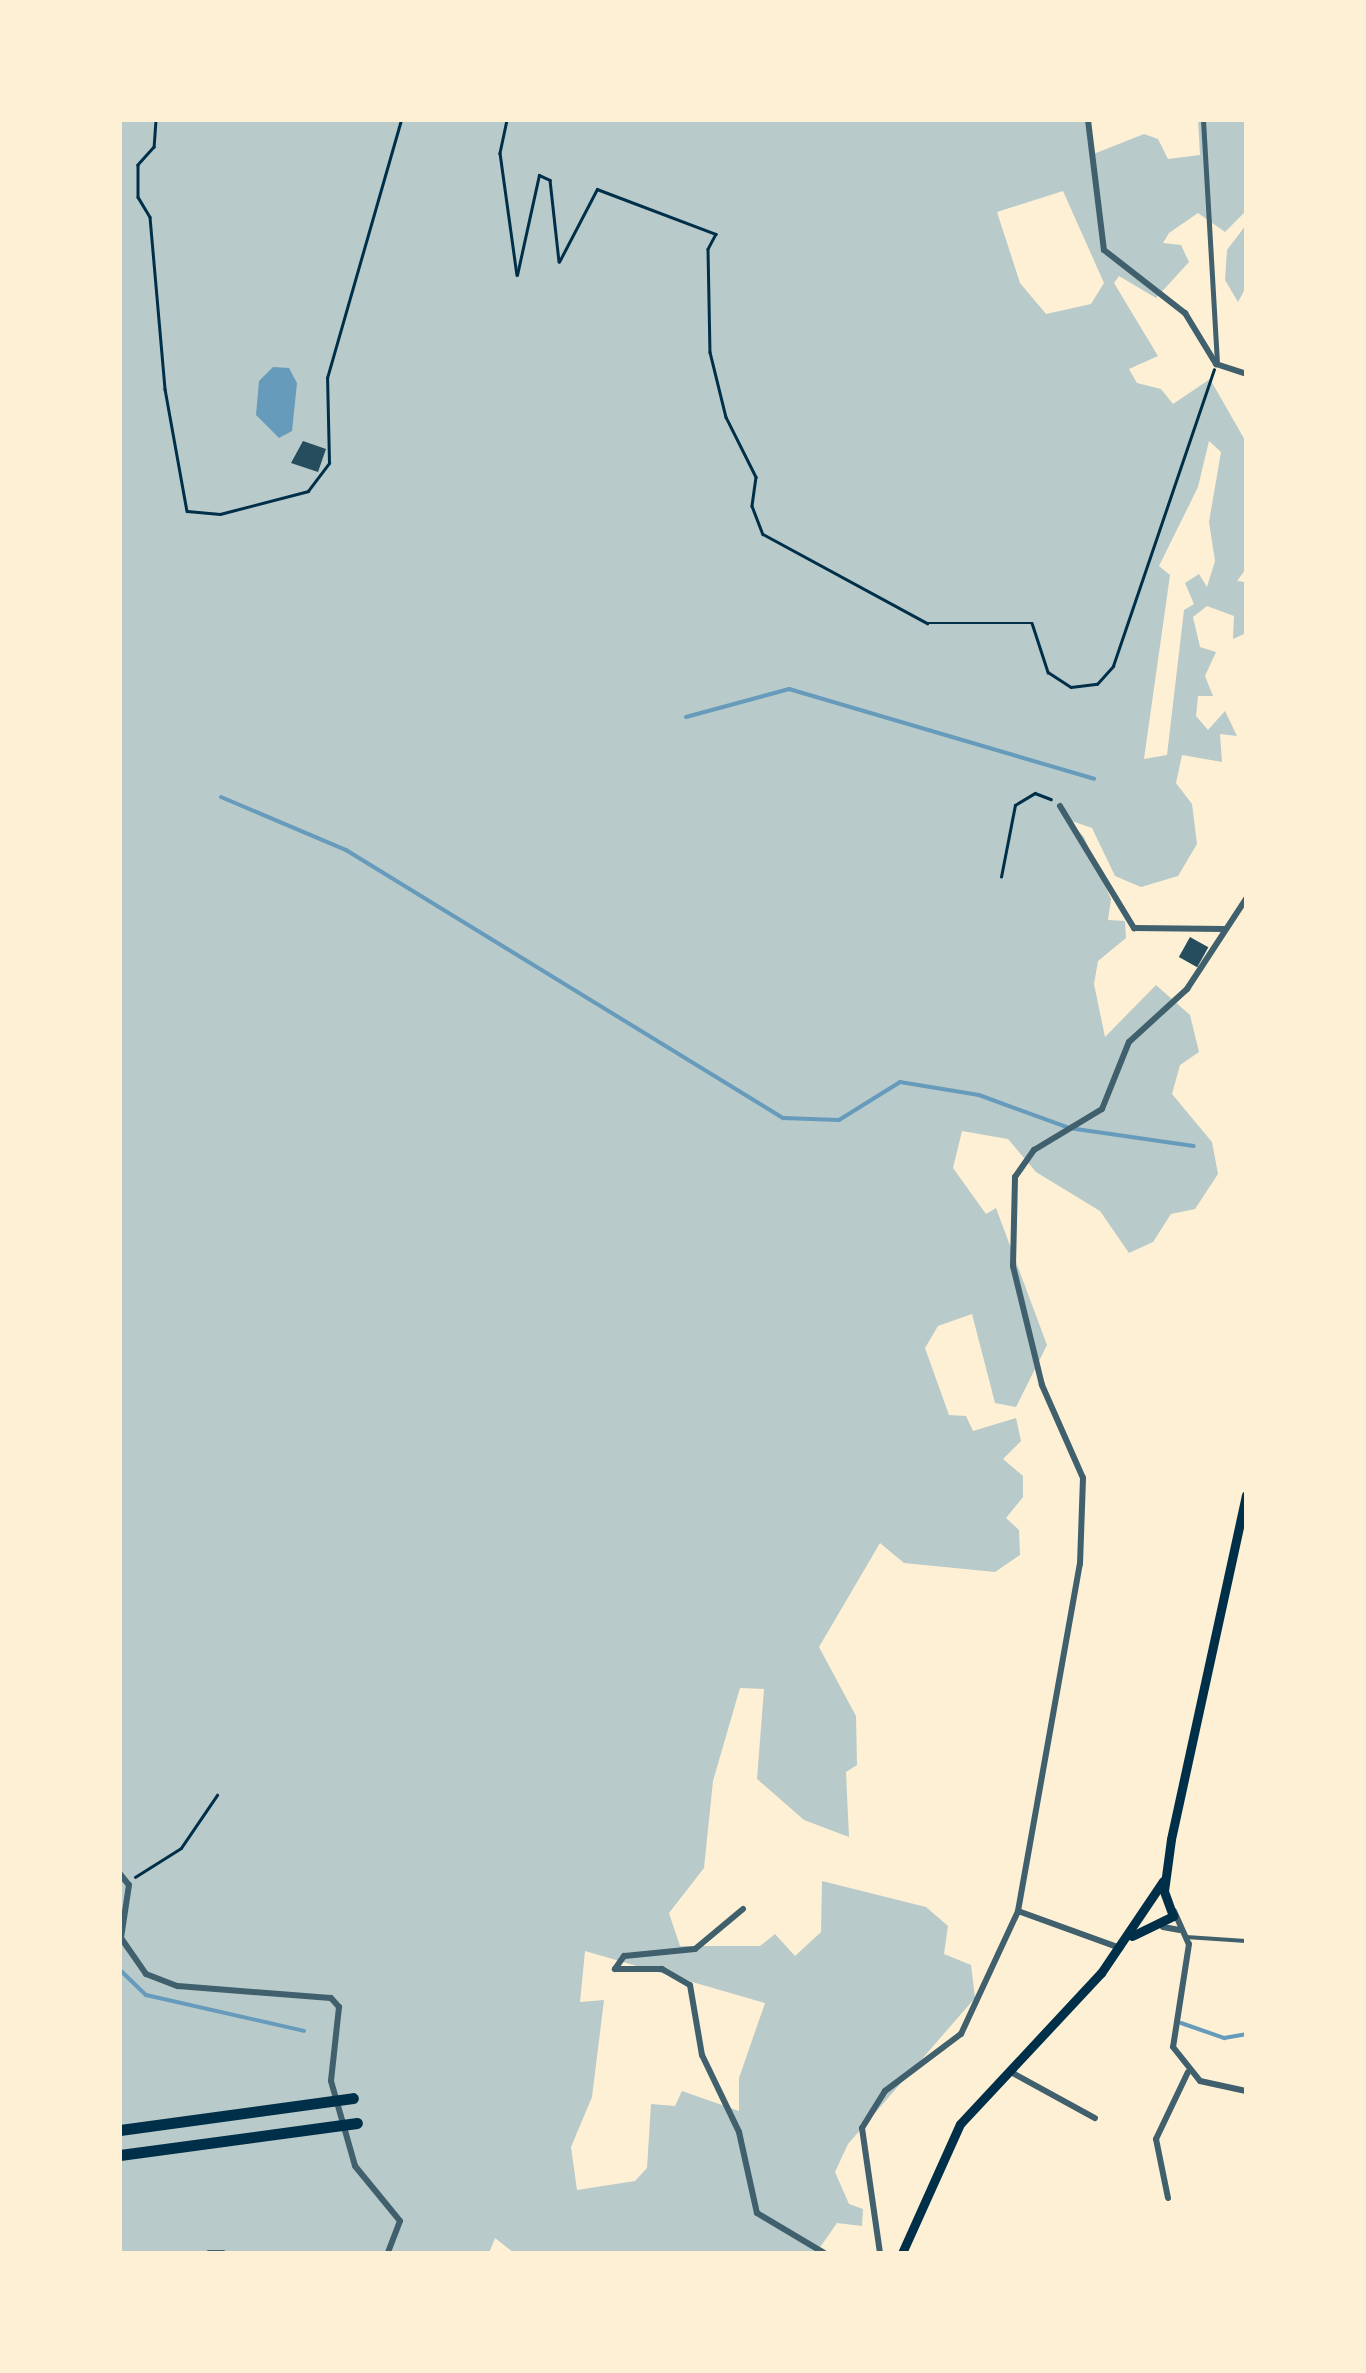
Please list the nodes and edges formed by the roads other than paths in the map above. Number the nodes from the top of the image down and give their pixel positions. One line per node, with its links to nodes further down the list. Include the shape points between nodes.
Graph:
1 (1088, 120): 3 (street, via 1104,250 1186,314)
2 (1204, 120): 3 (street)
3 (1216, 364): 4 (street)
4 (1246, 374)
5 (1060, 806): 7 (street, via 1134,928)
6 (1246, 899): 7 (street)
7 (1224, 929): 14 (street, via 1186,988 1129,1042 1102,1109 1034,1150 1011,1194 1012,1266 1034,1356 1084,1478 1080,1564 1053,1683)
8 (1246, 1495): 10 (main road)
9 (120, 1874): 33 (street, via 129,1885 121,1938 146,1974 178,1986 330,1998 338,2007 331,2080 356,2166 400,2220)
10 (1164, 1878): 11 (main road); 12 (main road)
11 (1153, 1896): 12 (main road); 16 (main road)
12 (1166, 1898): 15 (main road)
13 (743, 1909): 34 (street, via 695,1949 624,1956 614,1968 662,1969 690,1985 702,2055 739,2132 757,2214)
14 (1018, 1911): 21 (street); 35 (street, via 962,2034 867,2114 861,2146)
15 (1174, 1912): 17 (main road); 18 (street)
16 (1142, 1914): 17 (main road); 19 (main road)
17 (1160, 1927): 18 (street); 19 (main road)
18 (1184, 1934): 20 (lane); 23 (street, via 1170,2032)
19 (1132, 1936): 21 (main road)
20 (1246, 1941)
21 (1121, 1949): 22 (main road)
22 (1008, 2070): 26 (street); 36 (main road, via 938,2160)
23 (1188, 2072): 24 (street); 30 (street, via 1156,2138)
24 (1246, 2091)
25 (353, 2098): 28 (highway)
26 (1095, 2118)
27 (357, 2123): 29 (highway)
28 (120, 2130)
29 (120, 2155)
30 (1168, 2198)
31 (209, 2253): 32 (street)
32 (223, 2253)
33 (388, 2253)
34 (824, 2253)
35 (880, 2253)
36 (902, 2253)

